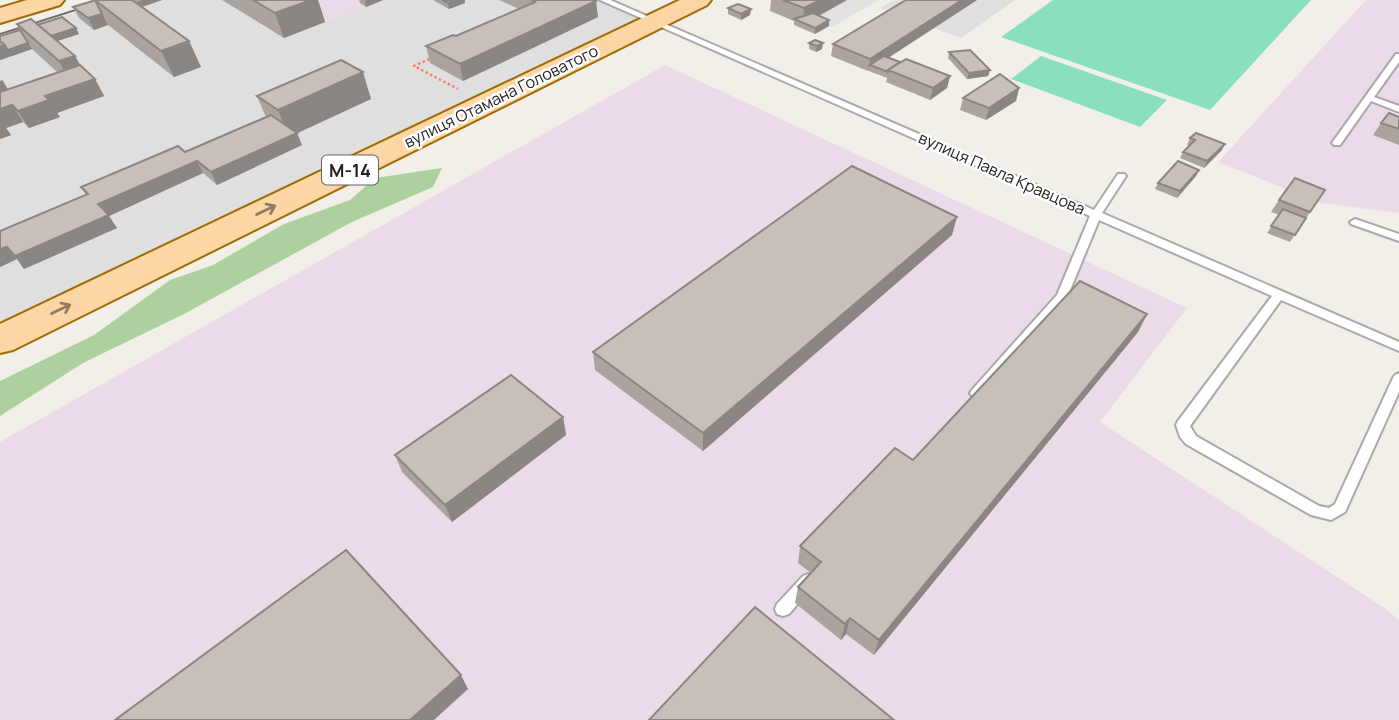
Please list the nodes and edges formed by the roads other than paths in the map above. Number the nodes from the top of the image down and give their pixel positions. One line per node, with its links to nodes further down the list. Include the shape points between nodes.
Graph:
1 (52, 0): 4 (main road)
2 (604, 0): 5 (lane, вулиця Павла Кравцова)
3 (699, 0): 5 (main road, вулиця Отамана Головатого / М-14)
4 (0, 16)
5 (654, 22): 11 (lane, вулиця Павла Кравцова); 15 (main road, вулиця Отамана Головатого / М-14, one-way to 5)
6 (1399, 56): 7 (lane)
7 (1370, 98): 8 (lane); 9 (lane)
8 (1399, 109)
9 (1337, 143)
10 (1121, 176): 11 (lane)
11 (1096, 214): 14 (lane, вулиця Павла Кравцова); 18 (lane, via 1062,297)
12 (1355, 222): 13 (lane)
13 (1399, 238)
14 (1280, 294): 16 (lane, вулиця Павла Кравцова); 17 (lane, via 1183,425 1191,440 1316,511 1331,514 1340,508)
15 (0, 340)
16 (1399, 347)
17 (1399, 378)
18 (965, 405)
19 (814, 575): 20 (lane)
20 (783, 609)

